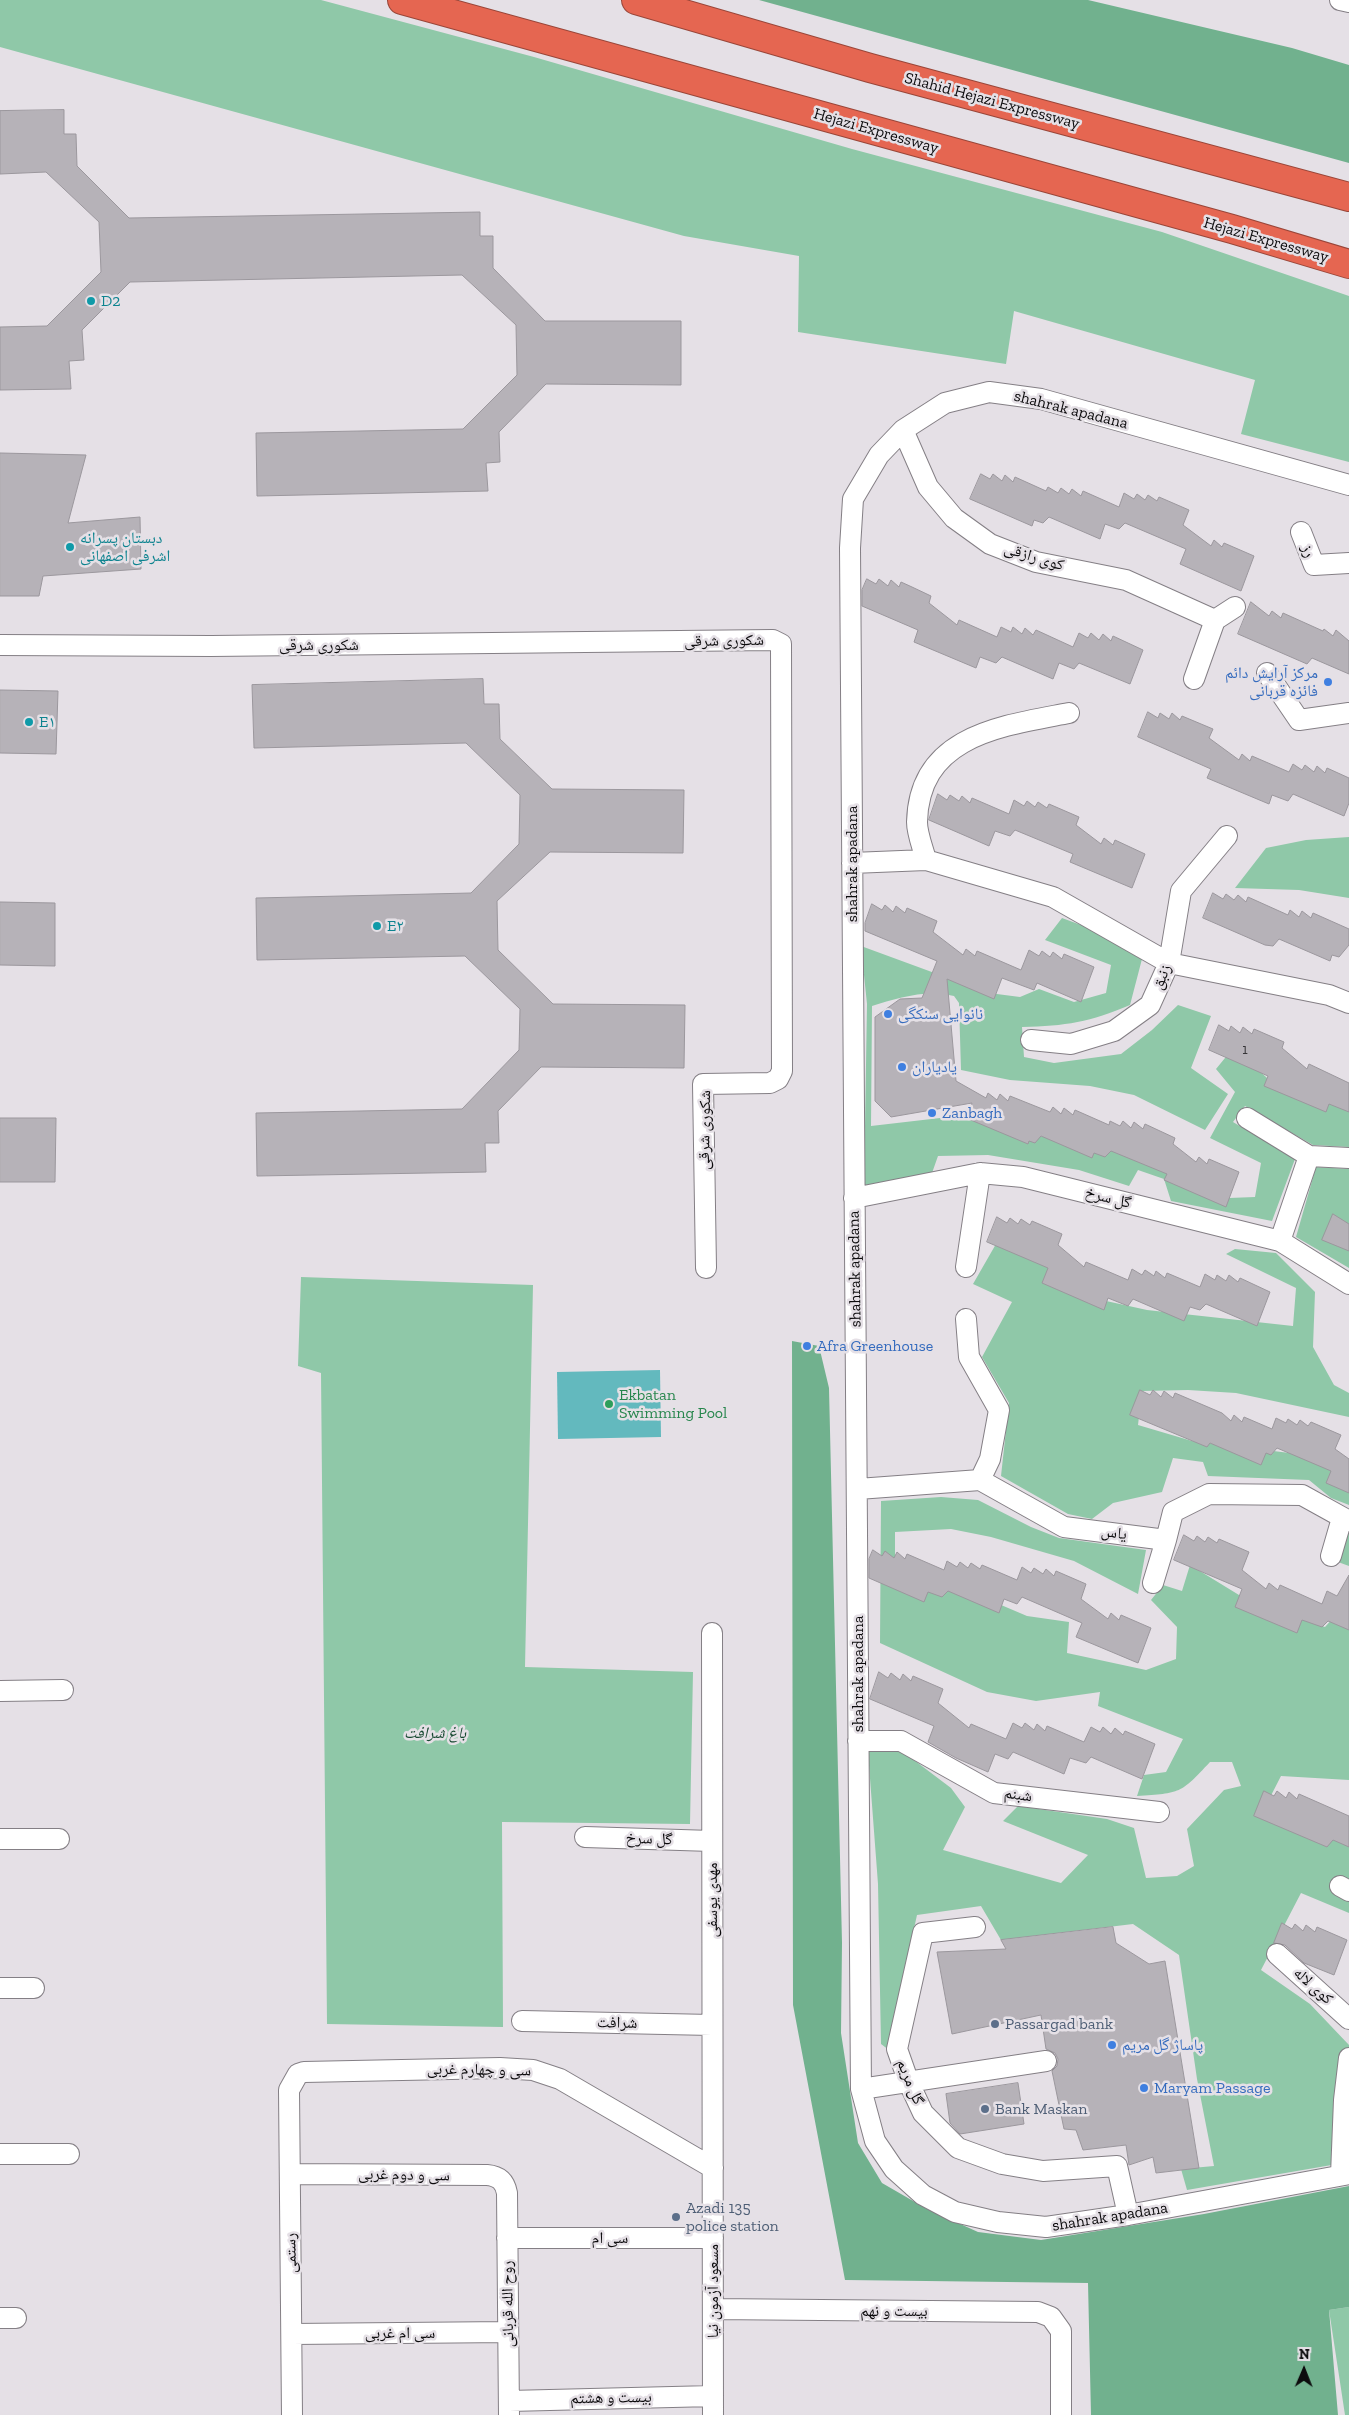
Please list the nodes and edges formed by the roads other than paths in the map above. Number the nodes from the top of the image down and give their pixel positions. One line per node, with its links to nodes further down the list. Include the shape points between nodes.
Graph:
1 (402, 0): 6 (highway, Hejazi Expressway)
2 (636, 0): 5 (highway, Shahid Hejazi Expressway, via 870,68)
3 (1340, 0): 4 (street)
4 (1349, 2)
5 (1349, 197)
6 (1349, 264)
7 (903, 430): 8 (street, shahrak apadana, via 945,403 989,392 1041,399); 12 (street, کوی رازقی, via 928,487 954,518 990,544 1036,562 1126,580); 20 (street, shahrak apadana, via 879,455 853,499 850,548)
8 (1349, 485)
9 (1301, 532): 10 (street, رز, via 1314,565)
10 (1349, 563)
11 (1235, 607): 12 (street)
12 (1215, 620): 15 (street)
13 (0, 645): 31 (street, شکوری شرقی, via 773,640 781,644 782,1071 778,1079 770,1083 703,1084)
14 (1267, 673): 17 (street, via 1299,720)
15 (1194, 679)
16 (1069, 713): 19 (street, via 974,735 944,756 923,787 917,824)
17 (1349, 714)
18 (1226, 836): 21 (street, زنبق, via 1181,891)
19 (926, 860): 20 (street); 21 (street, via 1054,897)
20 (852, 863): 28 (street, shahrak apadana)
21 (1169, 963): 22 (street, via 1329,995); 23 (street, زنبق, via 1150,1005 1114,1032 1071,1044)
22 (1349, 1003)
23 (1031, 1040)
24 (1247, 1118): 25 (street)
25 (1309, 1156): 26 (street); 29 (street)
26 (1349, 1158)
27 (980, 1173): 28 (street, گل سرخ); 29 (street, گل سرخ, via 1023,1178); 30 (street)
28 (854, 1198): 35 (street, shahrak apadana)
29 (1280, 1240): 32 (street, گل سرخ)
30 (966, 1267)
31 (706, 1268)
32 (1349, 1284)
33 (966, 1319): 34 (street, via 969,1357 999,1410 990,1459)
34 (980, 1480): 35 (street); 37 (street, یاس, via 1064,1527)
35 (858, 1489): 43 (street, shahrak apadana)
36 (1345, 1520): 37 (street, via 1302,1495 1209,1494 1173,1512); 38 (street)
37 (1166, 1540): 39 (street)
38 (1331, 1556)
39 (1153, 1583)
40 (712, 1633): 48 (street, مهدی یوسفی)
41 (64, 1690): 42 (street)
42 (0, 1691)
43 (858, 1741): 44 (street, شبنم, via 901,1741 994,1792); 59 (street, shahrak apadana)
44 (1159, 1812)
45 (585, 1837): 48 (street, گل سرخ)
46 (0, 1839): 47 (street)
47 (59, 1840)
48 (712, 1841): 55 (street, مهدی یوسفی)
49 (975, 1927): 58 (street, گل مریم, via 923,1933 897,2049)
50 (1277, 1954): 53 (street, کوی لاله)
51 (0, 1988): 52 (street)
52 (34, 1988)
53 (1349, 2019)
54 (522, 2021): 55 (street, شرافت)
55 (712, 2025): 63 (street, مهدی یوسفی)
56 (1349, 2058): 65 (street, via 1344,2100)
57 (1046, 2061): 58 (street)
58 (909, 2083): 59 (street); 67 (street, گل مریم, via 923,2113 958,2148 1002,2164 1043,2171 1116,2166)
59 (861, 2089): 67 (street, shahrak apadana, via 875,2141 894,2169 923,2195 955,2212 998,2222 1046,2227)
60 (289, 2090): 63 (street, سی و چهارم غربی, via 295,2077 304,2072 534,2070 560,2080); 64 (street, رستمی)
61 (0, 2154): 62 (street)
62 (69, 2154)
63 (713, 2168): 69 (street, مسعود آزمون نیا)
64 (290, 2174): 66 (street, سی و دوم غربی, via 493,2176 502,2182); 72 (street, رستمی)
65 (1345, 2175): 67 (street, shahrak apadana)
66 (507, 2193): 68 (street, روح الله قربانی)
67 (1128, 2215)
68 (507, 2238): 69 (street, سی ام); 71 (street, روح الله قربانی)
69 (713, 2238): 70 (street, مسعود آزمون نیا)
70 (713, 2309): 73 (street, مسعود آزمون نیا); 76 (street, بیست و نهم, via 1038,2312 1050,2317 1061,2330)
71 (508, 2332): 72 (street, سی ام غربی); 74 (street, روح الله قربانی)
72 (292, 2334): 75 (street, رستمی)
73 (713, 2405): 74 (street, بیست و هشتم)
74 (509, 2408)
75 (292, 2415)
76 (1061, 2415)

